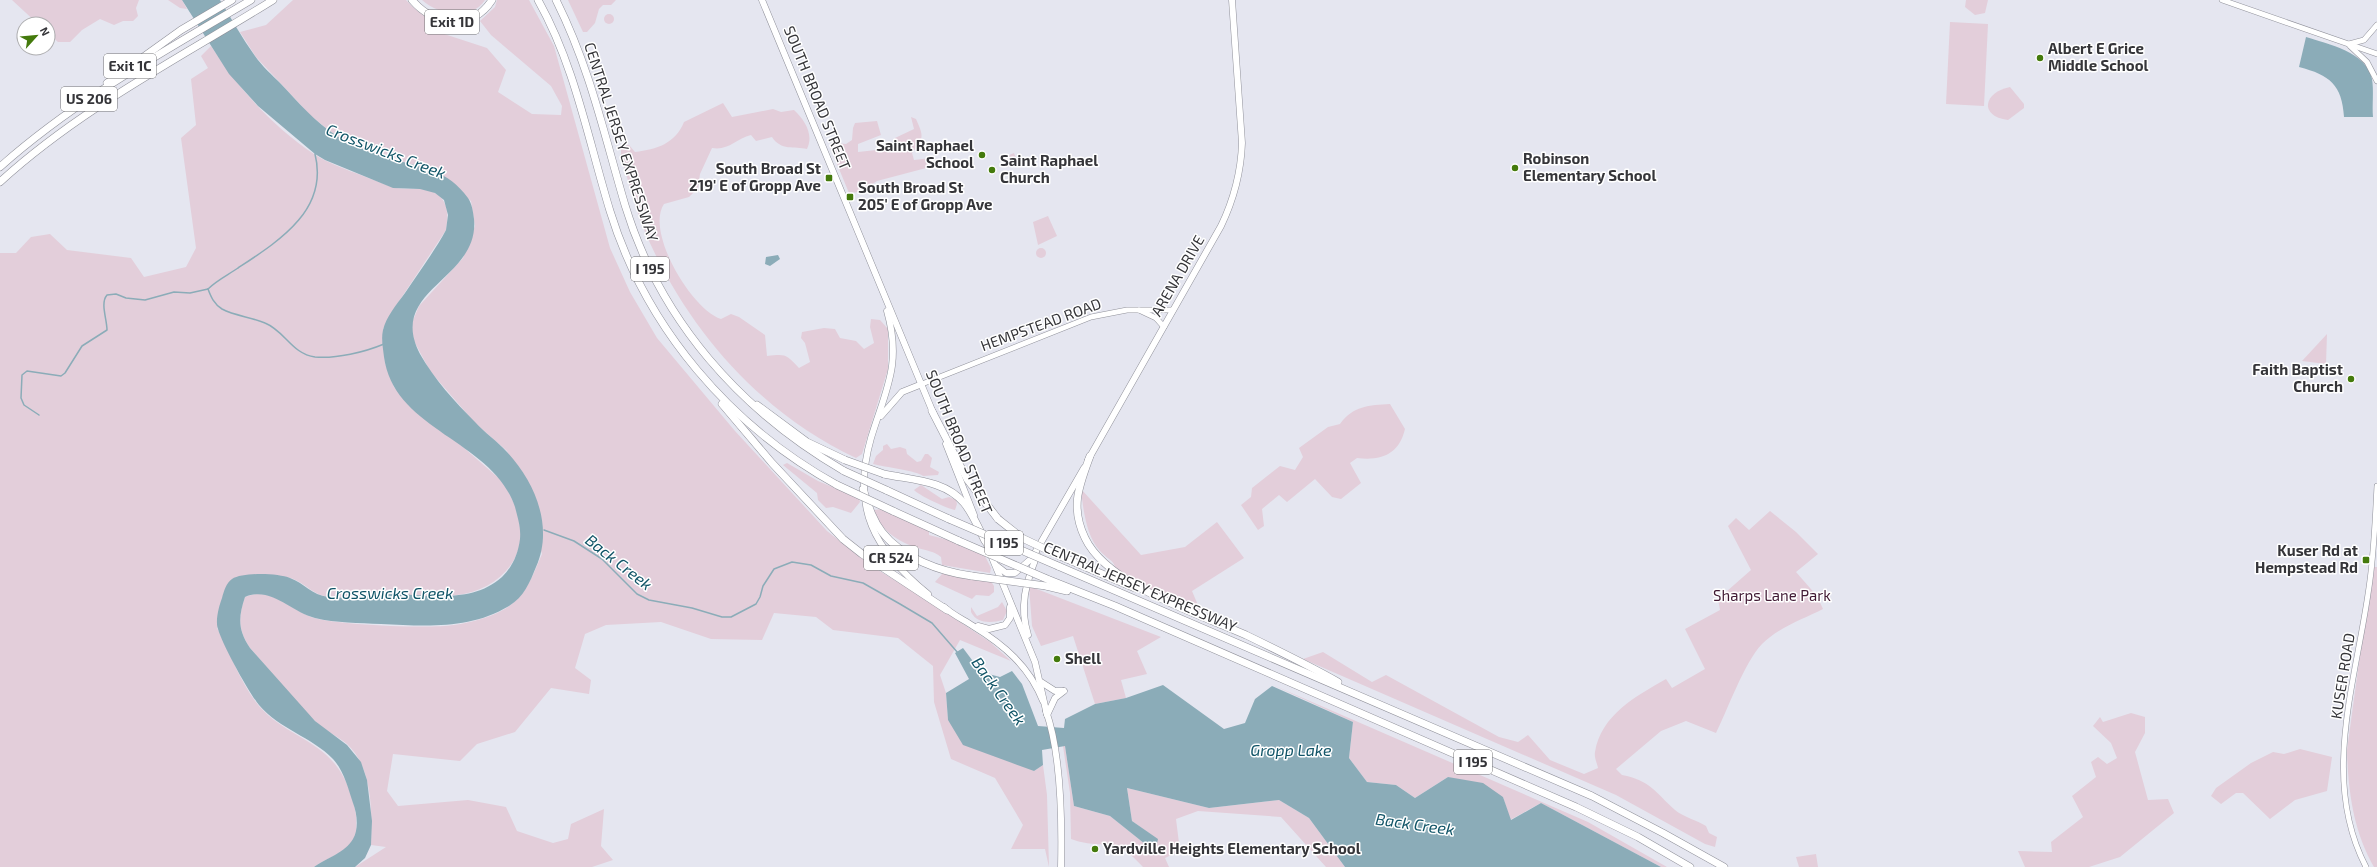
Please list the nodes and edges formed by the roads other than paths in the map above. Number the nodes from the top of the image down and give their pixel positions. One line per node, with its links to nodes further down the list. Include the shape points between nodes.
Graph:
1 (251, 0): 15 (highway, US 206)
2 (273, 0): 17 (highway, US 206, via 76,121)
3 (412, 0): 4 (highway, Exit 1D, via 436,19 460,22 478,16)
4 (492, 0)
5 (538, 0): 24 (highway, CENTRAL JERSEY EXPRESSWAY / I 195, via 574,82 610,210 627,256 661,321 686,358)
6 (556, 0): 22 (highway, CENTRAL JERSEY EXPRESSWAY / I 195, via 589,77 625,206 642,250 674,313)
7 (762, 0): 18 (main road, SOUTH BROAD STREET / CR 524)
8 (1232, 0): 20 (main road, ARENA DRIVE, via 1242,116 1242,150 1237,182 1221,226)
9 (2222, 0): 12 (street)
10 (230, 1): 15 (highway, Exit 1C, via 146,54)
11 (2377, 25): 12 (street, via 2364,40)
12 (2348, 44): 13 (street); 14 (street, via 2367,62)
13 (2377, 54)
14 (2377, 81)
15 (81, 104): 16 (highway, US 206, via 27,143)
16 (0, 168)
17 (0, 182)
18 (883, 294): 23 (main road, SOUTH BROAD STREET / CR 524); 26 (main road, SOUTH BROAD STREET / CR 524, via 893,338 894,360)
19 (1136, 309): 20 (street, HEMPSTEAD ROAD); 21 (street, via 1156,318); 23 (street, HEMPSTEAD ROAD, via 1076,322)
20 (1173, 310): 21 (main road, ARENA DRIVE)
21 (1164, 327): 27 (main road, ARENA DRIVE)
22 (714, 366): 31 (highway, bridge, via 751,399 807,442 845,460 884,474 936,484 952,492 969,511); 40 (highway, CENTRAL JERSEY EXPRESSWAY / I 195, bridge, via 744,398 779,429 844,471 949,519)
23 (922, 384): 25 (main road, SOUTH BROAD STREET / CR 524); 26 (main road, via 910,387 894,398)
24 (711, 387): 33 (highway, CENTRAL JERSEY EXPRESSWAY / I 195, bridge, via 763,435 802,465 837,485); 36 (highway, via 725,408 772,463 838,534 862,554)
25 (932, 411): 31 (main road, SOUTH BROAD STREET / CR 524); 35 (highway, bridge, via 967,479 998,519 1022,538)
26 (875, 426): 29 (main road, SOUTH BROAD STREET / CR 524, via 868,450)
27 (1090, 456): 30 (main road, ARENA DRIVE); 35 (highway, via 1077,491 1077,500 1081,528 1090,547 1110,569 1139,587)
28 (2377, 486): 45 (street, KUSER ROAD, via 2371,579 2342,761 2348,815)
29 (863, 489): 33 (highway, bridge, via 874,520 892,542 934,566 972,576); 36 (main road, SOUTH BROAD STREET / CR 524, via 867,517 881,545 909,579)
30 (1044, 538): 32 (main road, via 1032,558 1015,573 1002,571); 38 (main road, via 1028,579 1023,603 1025,625)
31 (985, 541): 32 (main road, SOUTH BROAD STREET / CR 524)
32 (992, 557): 34 (main road, SOUTH BROAD STREET / CR 524)
33 (1047, 582): 43 (highway, CENTRAL JERSEY EXPRESSWAY / I 195, via 1115,606 1576,807 1638,837)
34 (1009, 598): 37 (main road, via 1010,618 1001,627 983,628); 38 (main road, SOUTH BROAD STREET / CR 524)
35 (1177, 605): 40 (highway, via 1290,657)
36 (947, 610): 37 (main road, SOUTH BROAD STREET / CR 524)
37 (963, 620): 41 (main road, SOUTH BROAD STREET / CR 524, via 995,640 1018,660 1035,685)
38 (1035, 662): 39 (main road, SOUTH BROAD STREET / CR 524)
39 (1041, 682): 41 (main road, SOUTH BROAD STREET / CR 524); 41 (main road, via 1055,691 1064,691 1055,698)
40 (1358, 695): 44 (highway, CENTRAL JERSEY EXPRESSWAY / I 195, via 1592,796)
41 (1048, 717): 42 (main road, SOUTH BROAD STREET / CR 524, via 1060,806)
42 (1061, 867)
43 (1690, 867)
44 (1724, 867)
45 (2366, 867)

